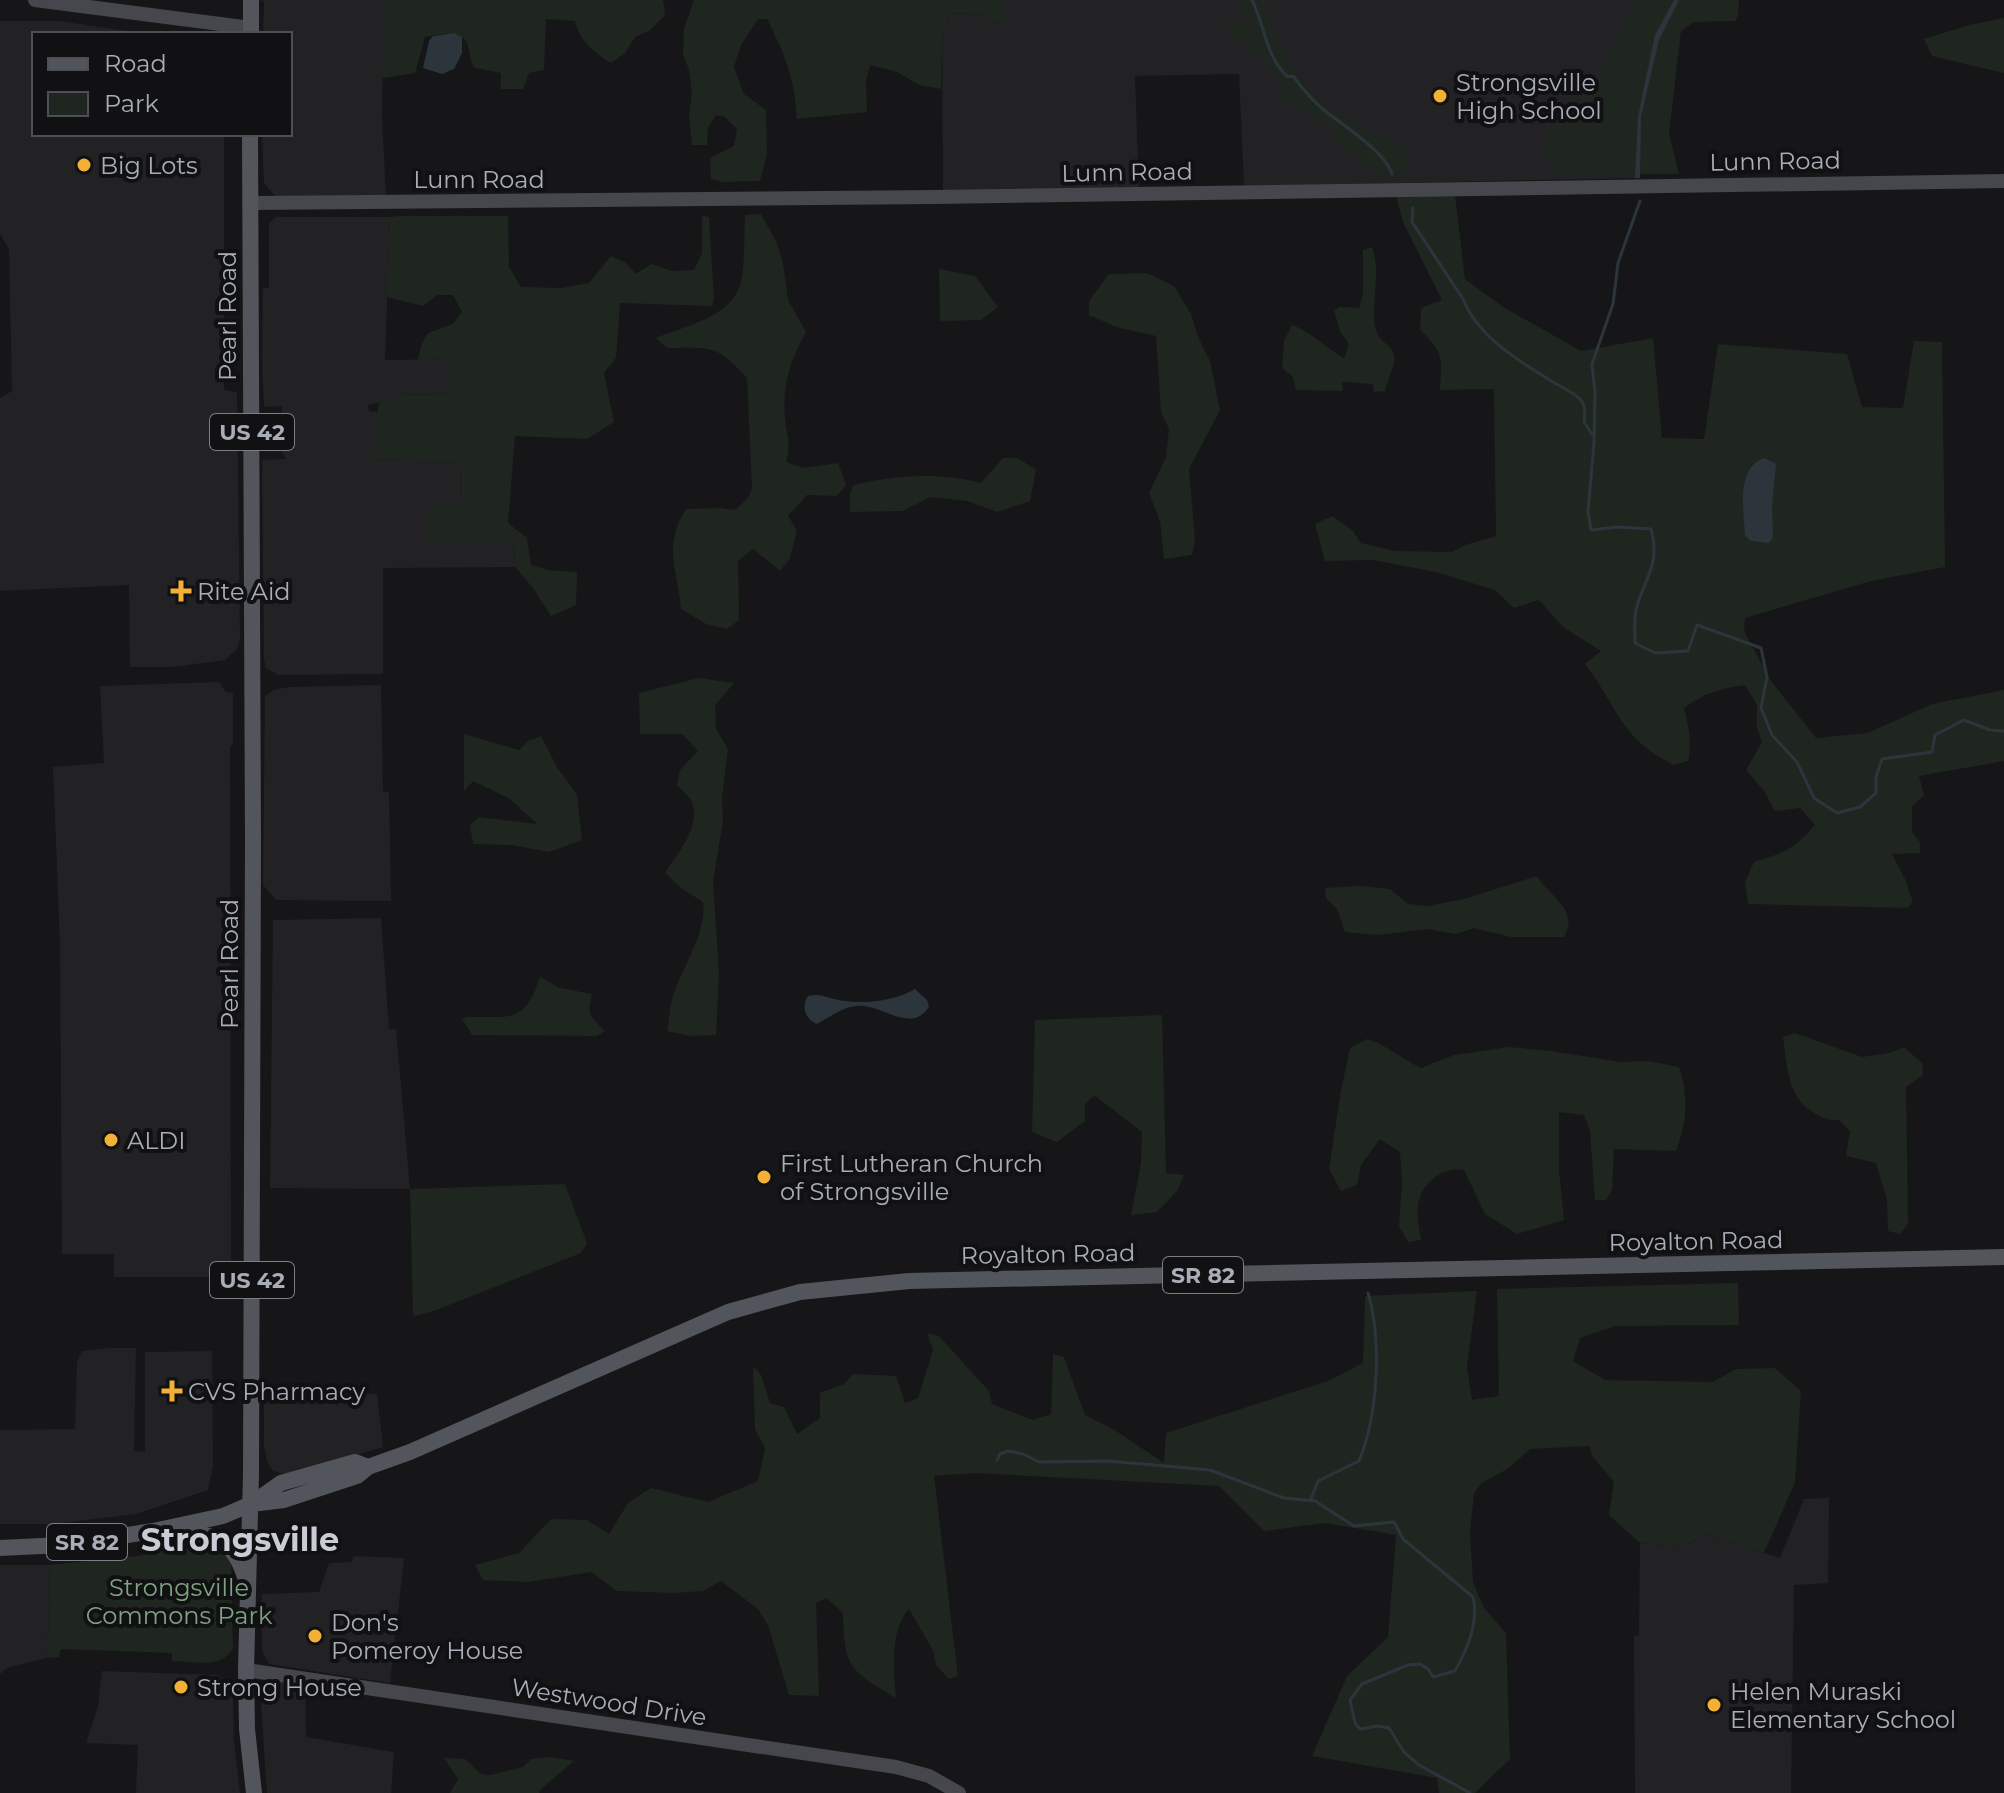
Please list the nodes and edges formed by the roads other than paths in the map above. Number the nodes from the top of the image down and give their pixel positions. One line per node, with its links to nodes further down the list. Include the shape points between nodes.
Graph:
1 (35, 0): 3 (street)
2 (251, 0): 3 (main road)
3 (251, 31)
4 (250, 136): 6 (main road, Pearl Road / US 42)
5 (2004, 181): 6 (street, Lunn Road)
6 (250, 203): 8 (main road, Pearl Road / US 42)
7 (2004, 1257): 8 (main road, Royalton Road / SR 82, via 1058,1277 835,1287 728,1312 410,1452 368,1467 355,1462 281,1483)
8 (251, 1504): 9 (main road, Royalton Road / SR 82, via 223,1516); 11 (main road, Pearl Road / US 42)
9 (153, 1531): 10 (main road, Royalton Road / SR 82); 11 (main road, via 221,1539 237,1554)
10 (0, 1548)
11 (249, 1588): 12 (main road, Pearl Road / US 42)
12 (246, 1670): 13 (main road, Pearl Road / US 42); 14 (street, Westwood Drive, via 896,1767 929,1776)
13 (254, 1793)
14 (959, 1793)

